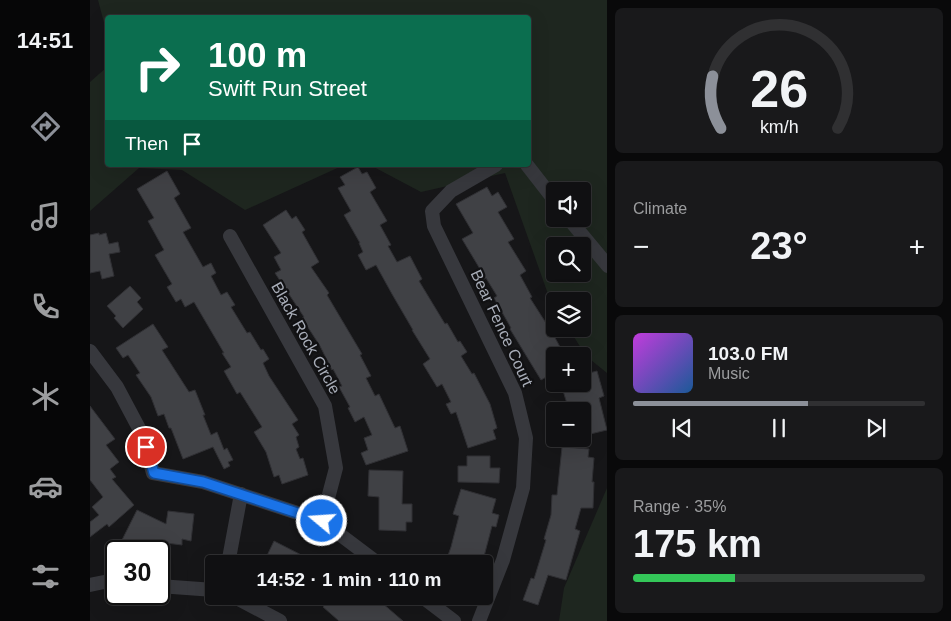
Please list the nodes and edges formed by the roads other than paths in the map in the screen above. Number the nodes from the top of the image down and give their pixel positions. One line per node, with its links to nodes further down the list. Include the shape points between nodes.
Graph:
1 (493, 167): 20 (street, Bear Fence Court, via 451,191 432,211 434,226 515,393 526,438 523,488 502,560)
2 (529, 167): 3 (street)
3 (546, 189)
4 (575, 227): 6 (street)
5 (230, 236): 9 (street, Black Rock Circle, via 324,406 336,468)
6 (607, 266)
7 (90, 351): 8 (street, via 117,387 142,434 154,473 203,482)
8 (241, 494): 9 (street); 10 (street)
9 (322, 521): 11 (street)
10 (230, 555)
11 (366, 555)
12 (105, 582): 13 (street)
13 (90, 585)
14 (170, 587): 15 (street)
15 (205, 589)
16 (250, 605): 18 (street)
17 (433, 605): 19 (street)
18 (280, 621)
19 (454, 621)
20 (479, 621)

